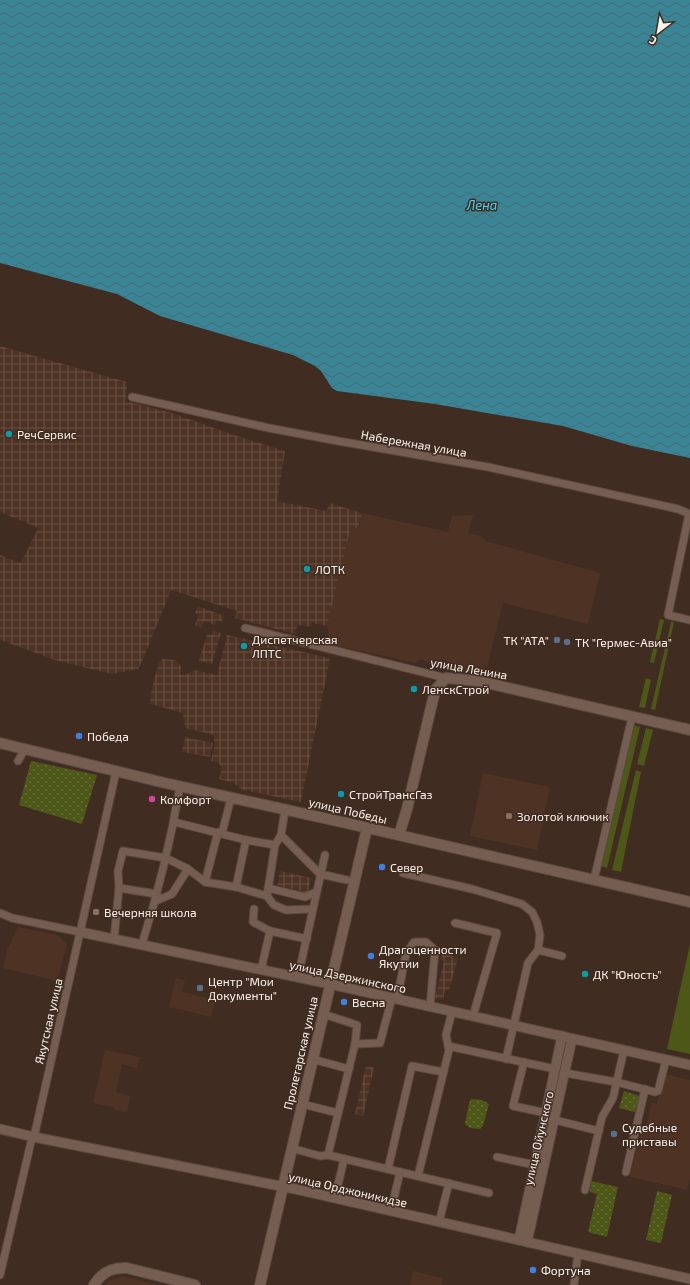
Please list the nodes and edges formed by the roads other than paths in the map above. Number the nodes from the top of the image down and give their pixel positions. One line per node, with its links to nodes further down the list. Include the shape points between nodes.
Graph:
1 (132, 397): 2 (street, Набережная улица, via 269,428 556,481 678,508)
2 (690, 514): 3 (street, via 668,615)
3 (690, 620)
4 (244, 628): 5 (street, улица Ленина)
5 (446, 678): 6 (main road, улица Ленина, via 478,681); 19 (main road, via 434,695 407,809)
6 (632, 716): 7 (main road, улица Ленина); 28 (street)
7 (690, 730)
8 (0, 743): 9 (main road, улица Победы)
9 (25, 749): 10 (street); 11 (main road, улица Победы)
10 (18, 761)
11 (116, 772): 12 (main road, улица Победы); 42 (street, Якутская улица)
12 (180, 786): 13 (main road, улица Победы); 15 (street)
13 (232, 798): 14 (main road, улица Победы); 17 (street)
14 (285, 810): 16 (main road, улица Победы); 18 (street)
15 (174, 822): 17 (street); 23 (street)
16 (367, 828): 19 (main road, улица Победы); 50 (main road, Пролетарская улица)
17 (220, 833): 20 (street); 29 (street)
18 (281, 835): 21 (street); 26 (street)
19 (398, 835): 28 (main road, улица Победы)
20 (246, 840): 21 (street); 30 (street)
21 (275, 845): 32 (street)
22 (324, 855): 26 (street)
23 (166, 858): 24 (street); 31 (street, via 124,851 118,871); 35 (street)
24 (188, 869): 29 (street); 35 (street, via 172,894)
25 (403, 873): 46 (street, via 522,904 532,912 537,922 540,935)
26 (320, 874): 27 (street); 33 (street)
27 (347, 880)
28 (594, 880): 36 (main road, улица Победы)
29 (205, 882): 30 (street)
30 (236, 887): 34 (street)
31 (119, 888): 35 (street); 43 (street)
32 (268, 888): 33 (street, via 305,897); 34 (street)
33 (316, 892): 38 (street)
34 (267, 896): 38 (street, via 274,905 286,910)
35 (156, 898): 45 (street)
36 (690, 902)
37 (254, 909): 41 (street, via 252,922)
38 (312, 909): 44 (street)
39 (0, 913): 42 (street, улица Дзержинского, via 12,918)
40 (455, 923): 55 (street, via 497,933)
41 (270, 931): 44 (street); 48 (street)
42 (80, 932): 43 (street, улица Дзержинского); 79 (street, Якутская улица)
43 (114, 939): 45 (street, улица Дзержинского)
44 (307, 939): 49 (street)
45 (142, 944): 48 (street, улица Дзержинского)
46 (538, 950): 47 (street); 56 (street, via 528,963)
47 (562, 956)
48 (261, 970): 49 (street, улица Дзержинского)
49 (298, 977): 50 (street, улица Дзержинского)
50 (330, 984): 51 (street, улица Дзержинского); 54 (main road, Пролетарская улица)
51 (394, 999): 52 (street, улица Дзержинского); 52 (street, via 406,954 414,942 426,942 435,950); 59 (street, via 380,1043)
52 (430, 1007): 53 (street, улица Дзержинского)
53 (452, 1012): 55 (street, улица Дзержинского); 60 (street, via 446,1035)
54 (323, 1014): 59 (street, via 357,1025); 62 (main road, Пролетарская улица)
55 (473, 1016): 56 (street, улица Дзержинского)
56 (513, 1025): 57 (street, улица Дзержинского); 63 (street)
57 (562, 1036): 58 (street, улица Дзержинского); 68 (street, улица Ойунского)
58 (572, 1039): 61 (street, улица Дзержинского); 70 (street, улица Ойунского)
59 (355, 1044): 67 (street)
60 (448, 1046): 63 (street); 69 (street)
61 (624, 1050): 64 (street, улица Дзержинского); 71 (street)
62 (312, 1059): 67 (street); 73 (main road, Пролетарская улица)
63 (506, 1059): 65 (street)
64 (666, 1060): 66 (street, улица Дзержинского); 72 (street, via 658,1090 654,1092)
65 (524, 1062): 68 (street); 75 (street, via 513,1106)
66 (690, 1065)
67 (348, 1069): 74 (street)
68 (555, 1069): 75 (street, улица Ойунского)
69 (443, 1072): 85 (street, via 412,1066); 88 (street)
70 (565, 1073): 71 (street); 76 (street, улица Ойунского)
71 (616, 1082): 72 (street); 78 (street)
72 (645, 1089): 87 (street)
73 (302, 1104): 74 (street); 80 (main road, Пролетарская улица)
74 (338, 1113): 81 (street)
75 (545, 1116): 76 (street); 84 (street, улица Ойунского)
76 (554, 1120): 78 (street); 96 (street, улица Ойунского)
77 (0, 1129): 79 (street, улица Орджоникидзе)
78 (599, 1131): 91 (street)
79 (34, 1137): 90 (street, улица Орджоникидзе); 98 (street, Якутская улица)
80 (291, 1148): 81 (street, via 320,1156); 90 (main road, Пролетарская улица)
81 (328, 1155): 83 (street)
82 (497, 1157): 84 (street)
83 (344, 1159): 85 (street); 93 (street)
84 (535, 1165): 96 (street, улица Ойунского)
85 (388, 1169): 86 (street)
86 (400, 1172): 88 (street); 94 (street)
87 (626, 1172)
88 (418, 1176): 89 (street)
89 (449, 1183): 92 (street); 95 (street)
90 (282, 1187): 93 (street, улица Орджоникидзе); 102 (main road, Пролетарская улица)
91 (585, 1190)
92 (489, 1193)
93 (335, 1198): 94 (street, улица Орджоникидзе)
94 (391, 1211): 95 (street, улица Орджоникидзе)
95 (439, 1222): 96 (street, улица Орджоникидзе)
96 (523, 1241): 97 (street, улица Орджоникидзе)
97 (578, 1253): 99 (street, улица Орджоникидзе); 103 (street)
98 (0, 1275)
99 (690, 1279)
100 (94, 1285): 101 (main road, via 100,1277 118,1268)
101 (195, 1285)
102 (260, 1285)
103 (574, 1285)

